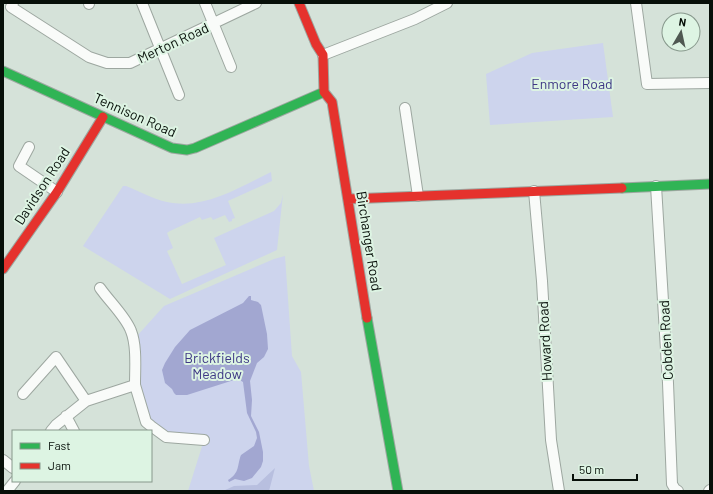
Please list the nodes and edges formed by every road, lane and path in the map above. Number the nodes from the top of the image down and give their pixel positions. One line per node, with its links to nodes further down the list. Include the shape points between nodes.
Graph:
1 (13, 3): 9 (street, Merton Road, via 10,7 89,57 107,63 130,63)
2 (142, 3): 9 (street)
3 (205, 3): 8 (street)
4 (256, 3): 8 (street, Merton Road)
5 (299, 3): 10 (street, Birchanger Road)
6 (447, 3): 10 (street, via 415,19)
7 (636, 3): 13 (street, via 647,84)
8 (214, 24): 9 (street, Merton Road); 11 (street)
9 (161, 50): 15 (street)
10 (323, 55): 14 (street, Birchanger Road)
11 (231, 67)
12 (3, 71): 17 (street, Tennison Road)
13 (710, 83)
14 (324, 92): 17 (street, Tennison Road, via 187,150 172,148); 24 (street, Birchanger Road, via 332,102)
15 (179, 95)
16 (405, 108): 23 (street)
17 (103, 117): 22 (street, Davidson Road)
18 (29, 147): 22 (street, via 19,166)
19 (710, 184): 20 (street)
20 (656, 186): 21 (street); 40 (street, Cobden Road, via 672,484)
21 (534, 191): 23 (street); 39 (street, Howard Road, via 542,280 550,435)
22 (57, 192): 25 (street, Davidson Road)
23 (418, 196): 24 (street)
24 (348, 199): 38 (street, Birchanger Road)
25 (3, 269)
26 (100, 288): 27 (street, via 132,333)
27 (135, 385): 29 (street); 33 (street, via 146,422 151,426 166,437)
28 (24, 394): 29 (street, via 56,357)
29 (86, 401): 30 (street)
30 (66, 416): 31 (street); 32 (street)
31 (52, 430)
32 (73, 430)
33 (204, 440)
34 (3, 460): 35 (street)
35 (12, 467)
36 (13, 482): 37 (street)
37 (7, 491)
38 (398, 491)
39 (559, 491)
40 (678, 491)

